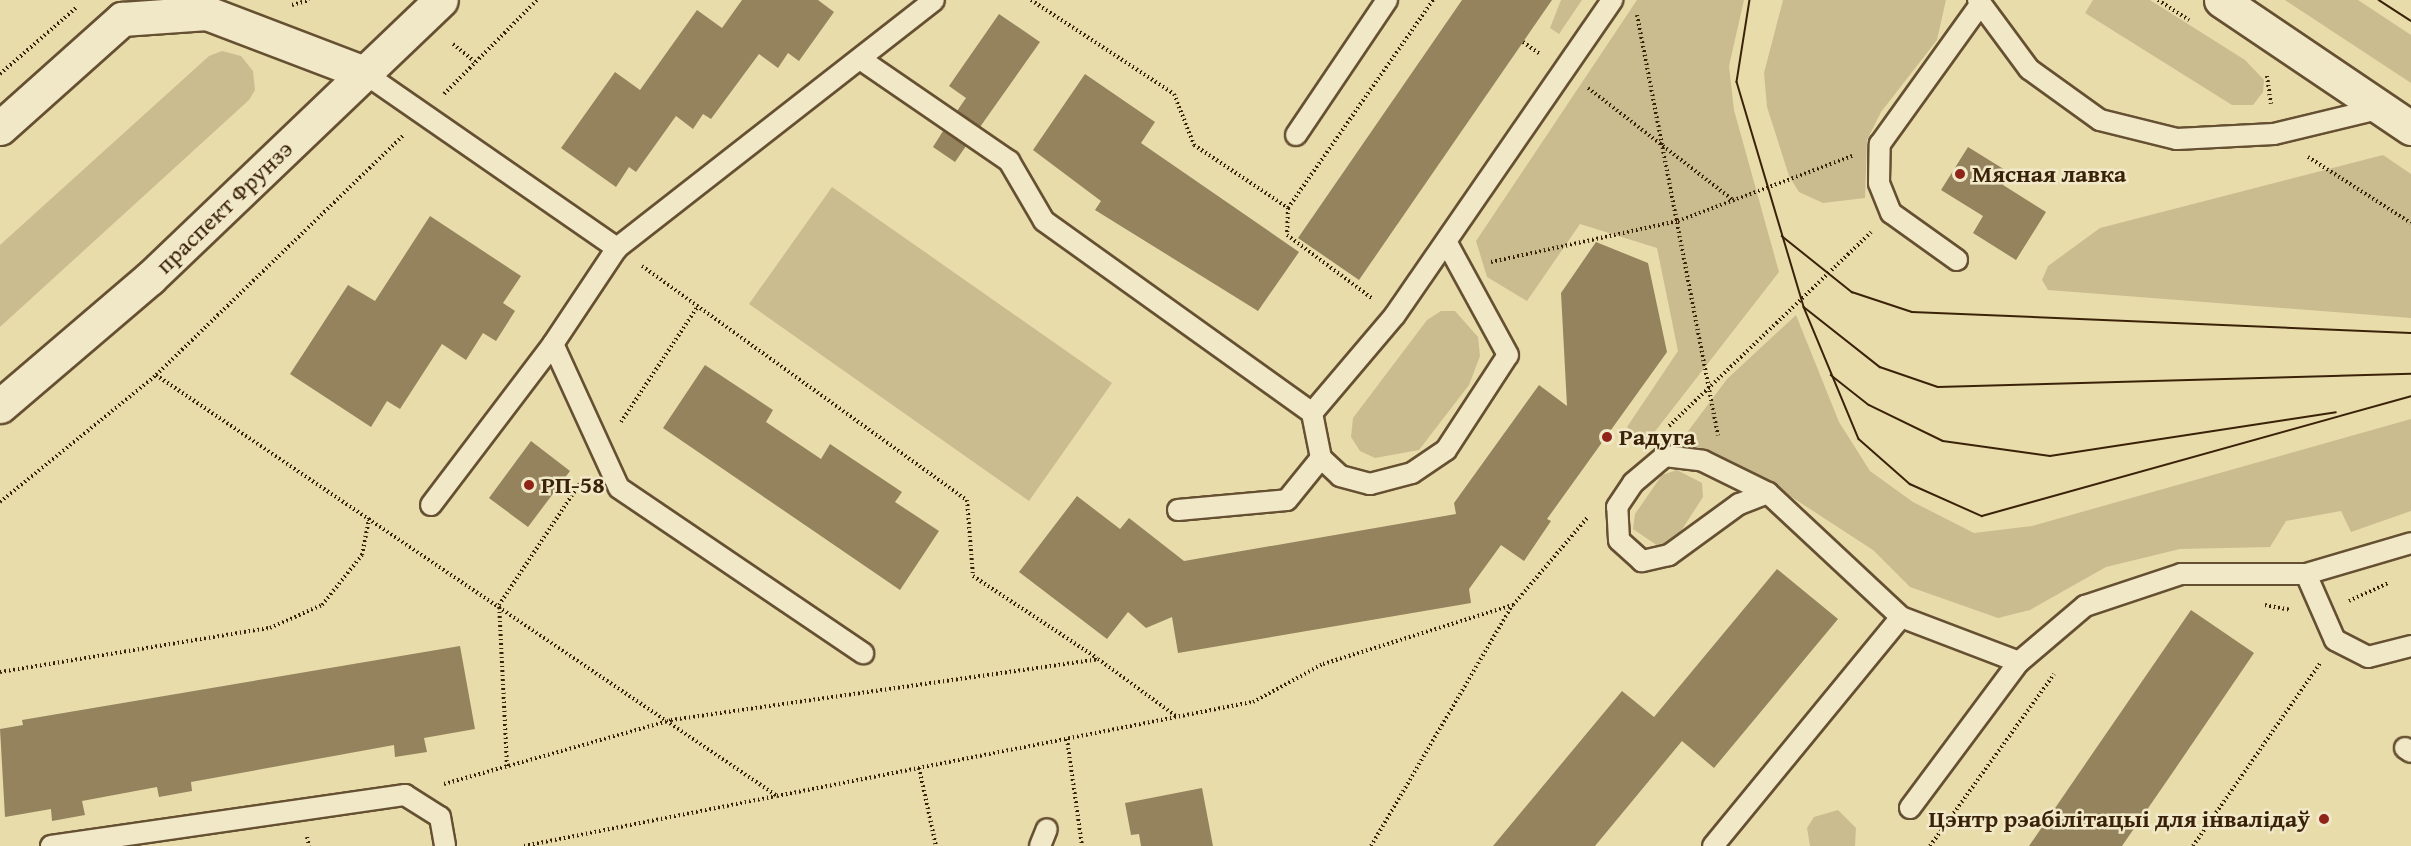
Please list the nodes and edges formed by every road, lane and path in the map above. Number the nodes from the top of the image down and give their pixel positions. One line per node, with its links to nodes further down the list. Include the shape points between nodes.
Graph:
1 (88, 0): 17 (path)
2 (441, 0): 16 (main road, праспект Фрунзэ)
3 (537, 0): 14 (path)
4 (934, 0): 13 (lane)
5 (1031, 0): 26 (path, via 1174,94 1194,145)
6 (1387, 0): 22 (lane)
7 (1433, 0): 26 (path)
8 (1611, 0): 15 (lane)
9 (2221, 0): 18 (main road)
10 (1979, 2): 18 (lane, via 2029,69 2100,120 2177,139 2274,134); 24 (lane)
11 (1636, 11): 23 (path)
12 (453, 44): 14 (path)
13 (860, 59): 30 (lane); 38 (lane, via 1009,161 1044,221)
14 (474, 62): 19 (path)
15 (1565, 71): 23 (path); 29 (lane)
16 (364, 73): 19 (lane); 20 (main road, via 207,13 122,19); 37 (main road, праспект Фрунзэ, via 150,278)
17 (0, 74)
18 (2382, 108): 21 (main road)
19 (425, 114): 30 (lane); 44 (path, via 156,375)
20 (0, 128)
21 (2411, 128)
22 (1296, 135)
23 (1662, 143): 25 (path); 28 (path)
24 (1880, 144): 25 (path); 27 (lane, via 1879,183)
25 (1734, 202): 28 (path)
26 (1288, 208): 34 (path, via 1287,235)
27 (1891, 213): 31 (lane); 36 (path)
28 (1678, 221): 32 (path); 36 (path)
29 (1447, 243): 32 (lane); 34 (lane)
30 (617, 248): 33 (path); 35 (lane)
31 (1957, 260)
32 (1461, 268): 41 (lane, via 1508,355 1446,450 1412,473 1370,484 1340,476)
33 (698, 306): 40 (path); 60 (path, via 967,500 973,576)
34 (1395, 315): 38 (lane)
35 (553, 344): 40 (lane); 45 (lane)
36 (1708, 384): 39 (path); 42 (path, via 1717,433)
37 (0, 406)
38 (1312, 413): 41 (lane)
39 (1662, 434)
40 (602, 450): 59 (lane, via 619,488); 66 (path, via 498,605)
41 (1321, 458): 47 (lane, via 1287,500)
42 (1736, 477): 43 (lane); 43 (lane, via 1703,461 1665,456 1633,483 1617,507 1619,540 1642,561 1669,555 1739,504)
43 (1768, 493): 56 (lane)
44 (0, 502)
45 (431, 504)
46 (1594, 509): 49 (path)
47 (1178, 510)
48 (369, 518): 63 (path, via 362,555 322,605 270,628)
49 (1586, 518)
50 (2411, 543): 51 (lane)
51 (2306, 574): 55 (lane); 61 (lane, via 2181,574 2085,606)
52 (2401, 578): 55 (path)
53 (2254, 601): 55 (path)
54 (1513, 605): 76 (path)
55 (2321, 614): 57 (lane)
56 (1901, 617): 61 (lane); 77 (lane)
57 (2336, 640): 58 (lane, via 2368,657); 79 (path)
58 (2411, 646)
59 (863, 653)
60 (1098, 658): 64 (path); 66 (path, via 671,720)
61 (2019, 662): 70 (lane)
62 (2058, 668): 78 (path)
63 (0, 672)
64 (1176, 717)
65 (1066, 739): 75 (path)
66 (507, 766): 68 (path)
67 (919, 768): 74 (path)
68 (405, 795): 71 (lane); 72 (lane, via 441,817)
69 (777, 796): 73 (path)
70 (1910, 808)
71 (51, 846)
72 (445, 846)
73 (524, 846)
74 (936, 846)
75 (1082, 846)
76 (1371, 846)
77 (1713, 846)
78 (1930, 846)
79 (2193, 846)

